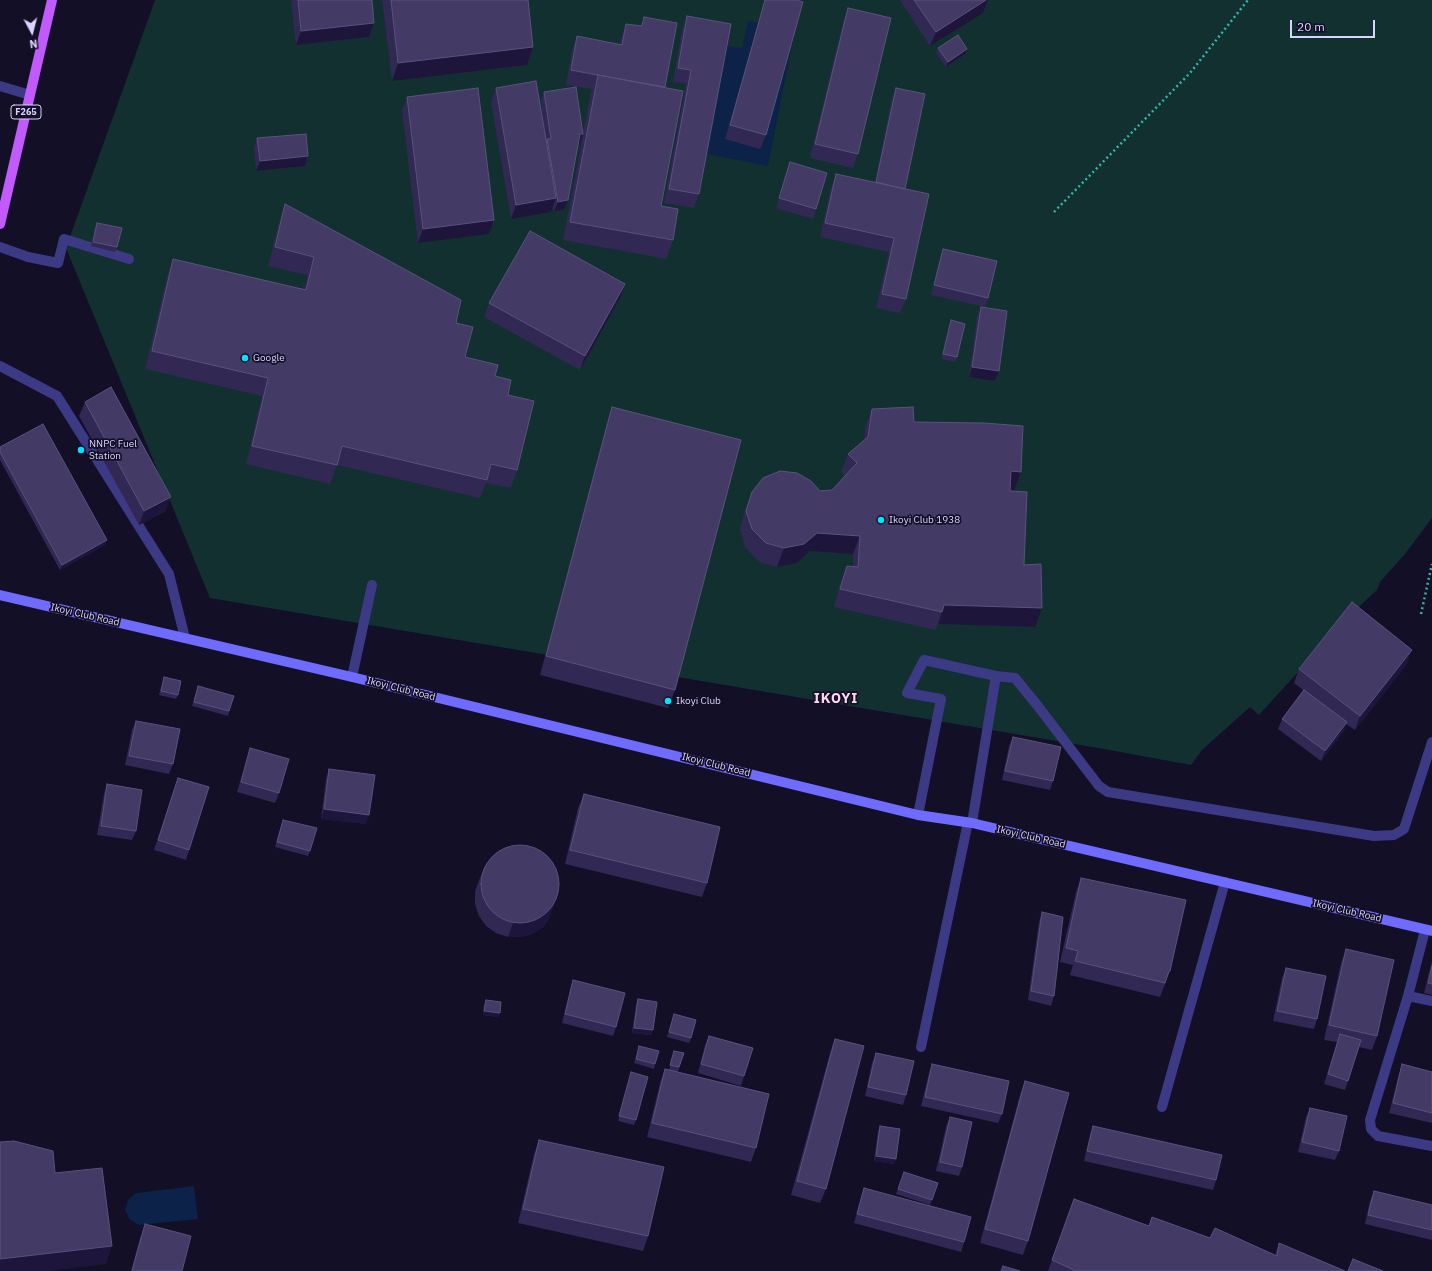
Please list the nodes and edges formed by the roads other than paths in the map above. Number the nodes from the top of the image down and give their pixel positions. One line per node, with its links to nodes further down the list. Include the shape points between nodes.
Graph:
1 (52, 0): 3 (main road, F265)
2 (0, 86): 3 (street)
3 (30, 95): 4 (main road, F265)
4 (0, 224)
5 (0, 246): 6 (street, via 58,263 64,239)
6 (129, 259)
7 (0, 366): 10 (street, via 57,396 169,574)
8 (372, 585): 12 (street)
9 (0, 596): 10 (main road, Ikoyi Club Road)
10 (185, 638): 12 (main road, Ikoyi Club Road)
11 (996, 676): 13 (street, via 1015,678 1099,786 1108,792 1374,836 1394,835 1404,829); 14 (street, via 924,660 907,693 941,699); 15 (street)
12 (352, 677): 14 (main road, Ikoyi Club Road)
13 (1432, 742)
14 (918, 815): 15 (main road, Ikoyi Club Road)
15 (970, 822): 16 (main road, Ikoyi Club Road); 20 (street)
16 (1225, 882): 17 (main road, Ikoyi Club Road); 21 (street)
17 (1429, 930): 18 (street)
18 (1408, 996): 19 (street); 22 (street, via 1370,1120 1372,1129 1378,1136)
19 (1432, 1002)
20 (921, 1047)
21 (1162, 1107)
22 (1432, 1146)

